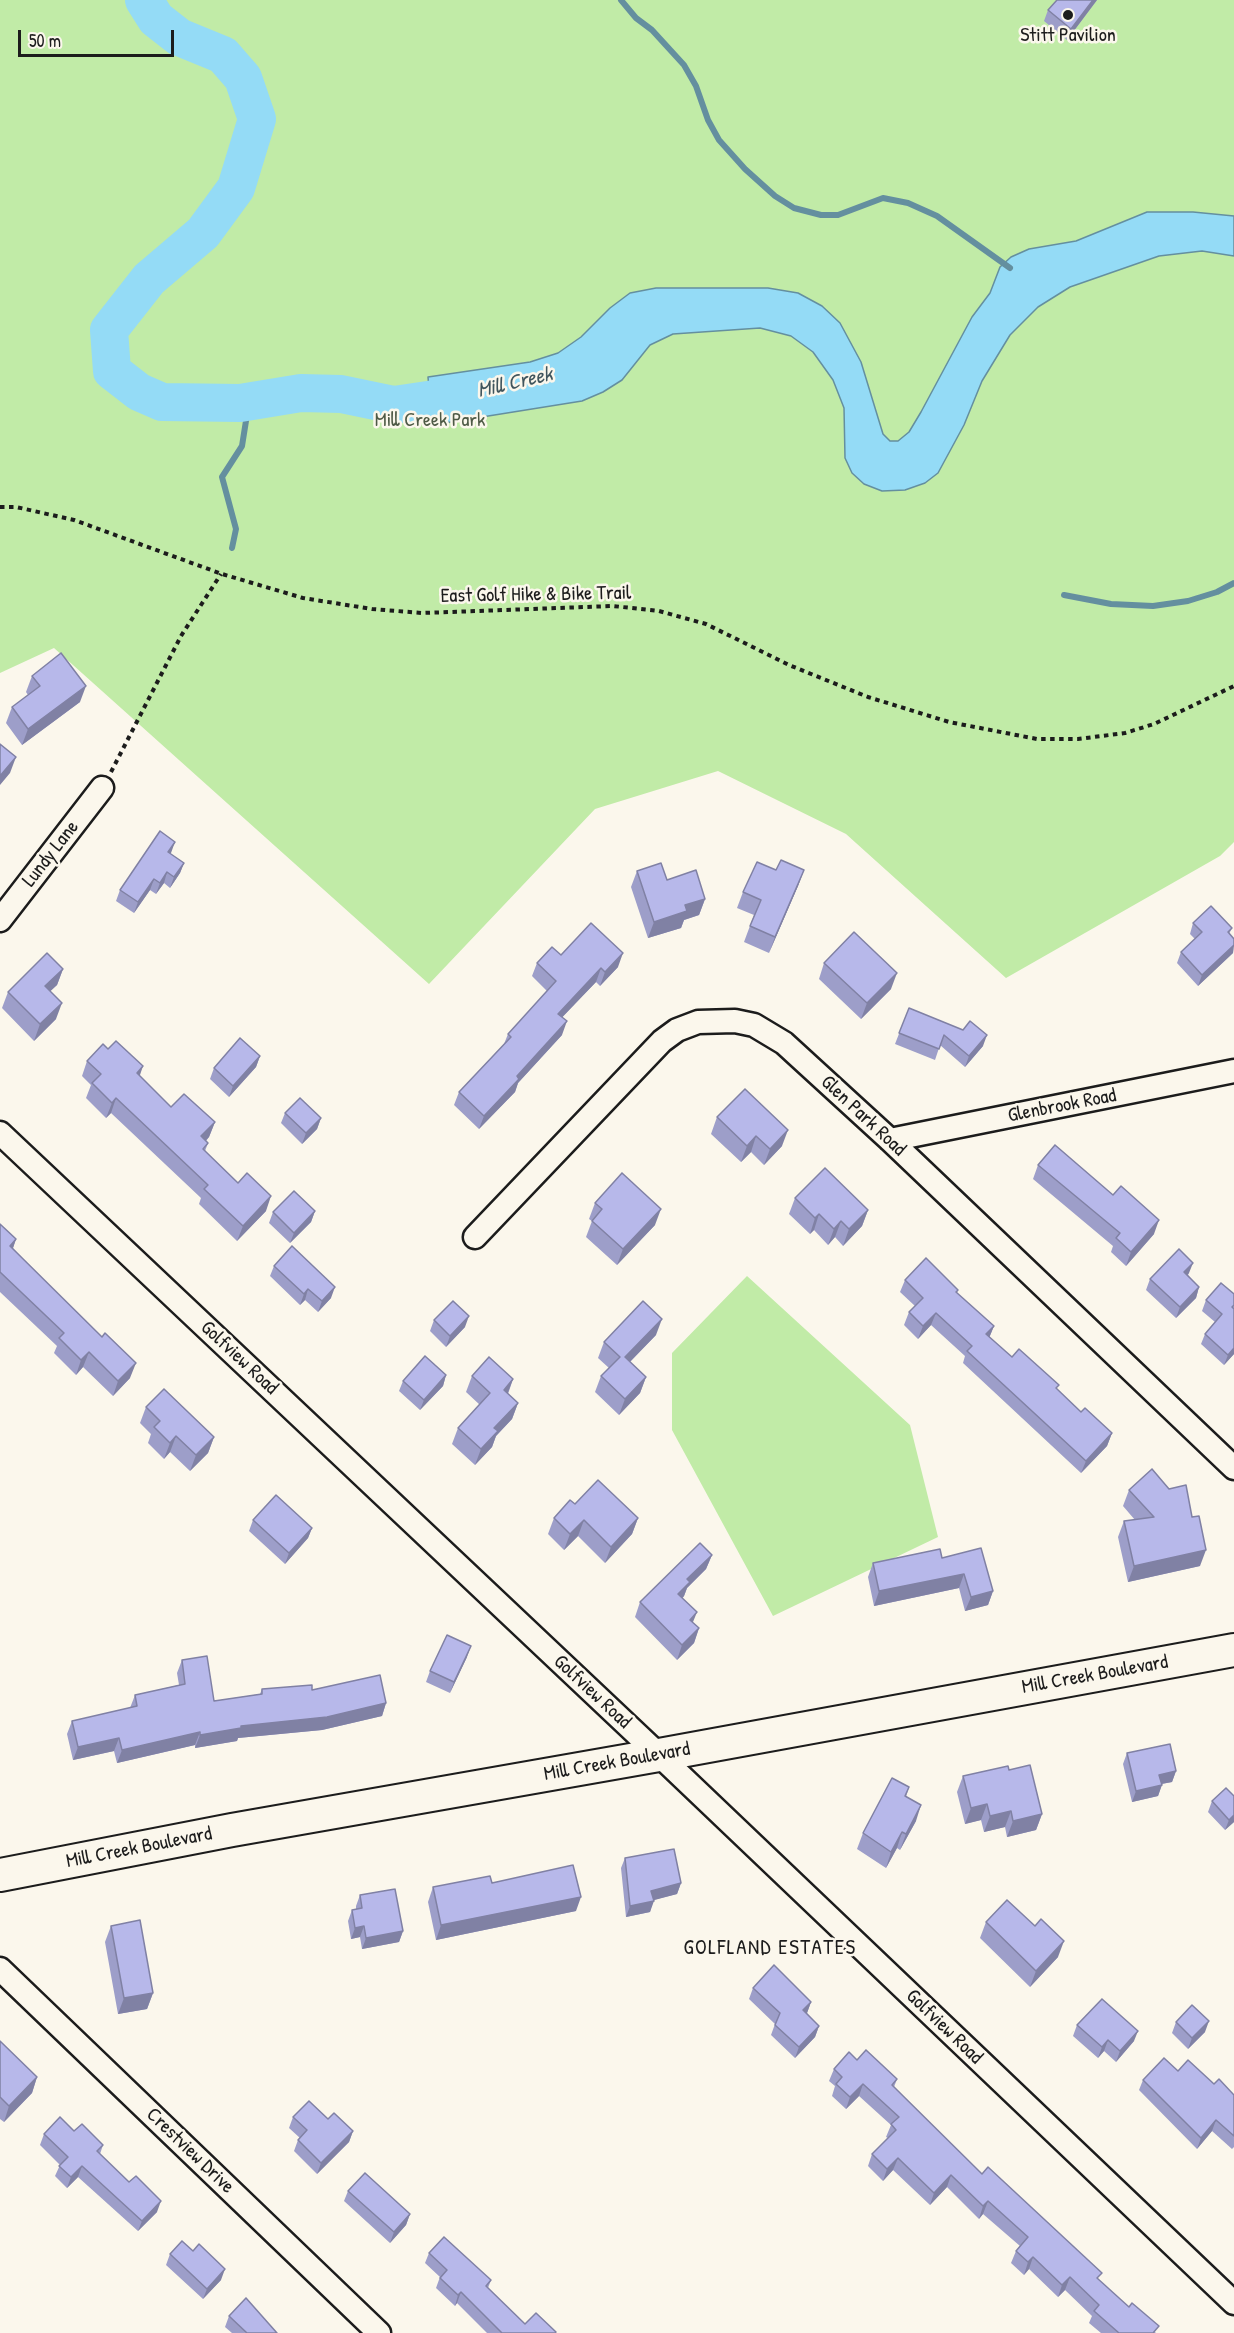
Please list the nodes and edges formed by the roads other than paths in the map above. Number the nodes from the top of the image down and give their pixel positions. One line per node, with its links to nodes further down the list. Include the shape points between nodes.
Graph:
1 (102, 788): 2 (street, Lundy Lane)
2 (0, 920)
3 (1234, 1071): 5 (street, Glenbrook Road)
4 (0, 1133): 9 (street, Golfview Road)
5 (890, 1140): 6 (street, Glen Park Road, via 766,1031 735,1021 698,1022 662,1041); 7 (street, Glen Park Road)
6 (475, 1237)
7 (1234, 1468)
8 (1234, 1650): 9 (street, Mill Creek Boulevard)
9 (659, 1755): 10 (street, Mill Creek Boulevard); 12 (street, Golfview Road)
10 (0, 1875)
11 (0, 1969): 13 (street, Crestview Drive)
12 (1234, 2303)
13 (379, 2333)

